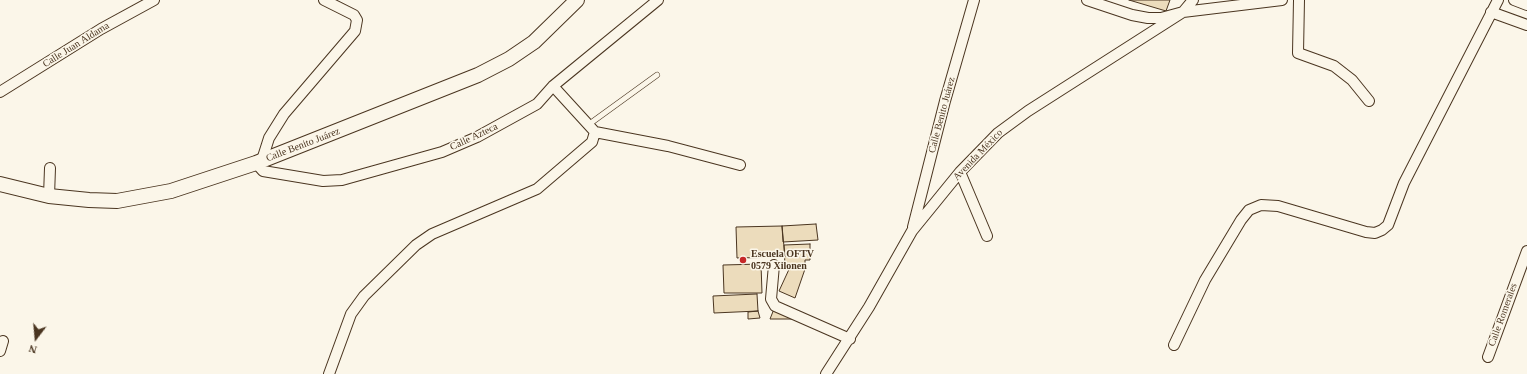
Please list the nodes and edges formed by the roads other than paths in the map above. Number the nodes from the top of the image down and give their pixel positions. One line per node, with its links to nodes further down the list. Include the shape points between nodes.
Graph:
1 (154, 0): 18 (street, Calle Juan Aldama)
2 (324, 0): 21 (street, via 354,15 357,25 355,31 284,114 269,138)
3 (577, 0): 21 (main road, Calle Benito Juárez, via 534,42 478,75)
4 (658, 0): 17 (street, Calle Azteca)
5 (974, 0): 27 (street, Calle Benito Juárez)
6 (1087, 0): 13 (street, via 1148,18 1161,18)
7 (1193, 0): 13 (street, Avenida México)
8 (1282, 0): 13 (street)
9 (1299, 0): 19 (street, via 1298,53 1334,66 1352,80)
10 (1498, 0): 14 (street)
11 (1514, 0): 12 (street)
12 (1527, 5)
13 (1183, 12): 24 (street, Avenida México, via 1028,111 998,133)
14 (1491, 12): 15 (street); 33 (street, via 1404,184 1388,224 1375,233 1278,206 1261,206 1249,210 1205,280)
15 (1527, 24)
16 (657, 75): 20 (lane)
17 (553, 86): 20 (street); 21 (street, Calle Azteca, via 537,104 477,137 442,152 342,180 323,181 284,176 263,171)
18 (0, 92)
19 (1369, 102)
20 (592, 128): 22 (street); 36 (street, via 592,142 537,189 432,234 400,259 364,296 352,314)
21 (259, 162): 26 (main road, Calle Benito Juárez, via 171,190 117,201)
22 (740, 165)
23 (50, 168): 26 (street)
24 (960, 172): 27 (street, Avenida México); 28 (street)
25 (0, 184): 26 (main road, Calle Benito Juárez)
26 (49, 196)
27 (912, 231): 31 (street, Avenida México)
28 (987, 236)
29 (1527, 251): 35 (street, Calle Romerales)
30 (774, 265): 31 (street, via 772,299 775,306)
31 (850, 339): 37 (street, Avenida México)
32 (3, 341): 34 (street)
33 (1174, 345)
34 (0, 351)
35 (1488, 357)
36 (329, 374)
37 (826, 374)

